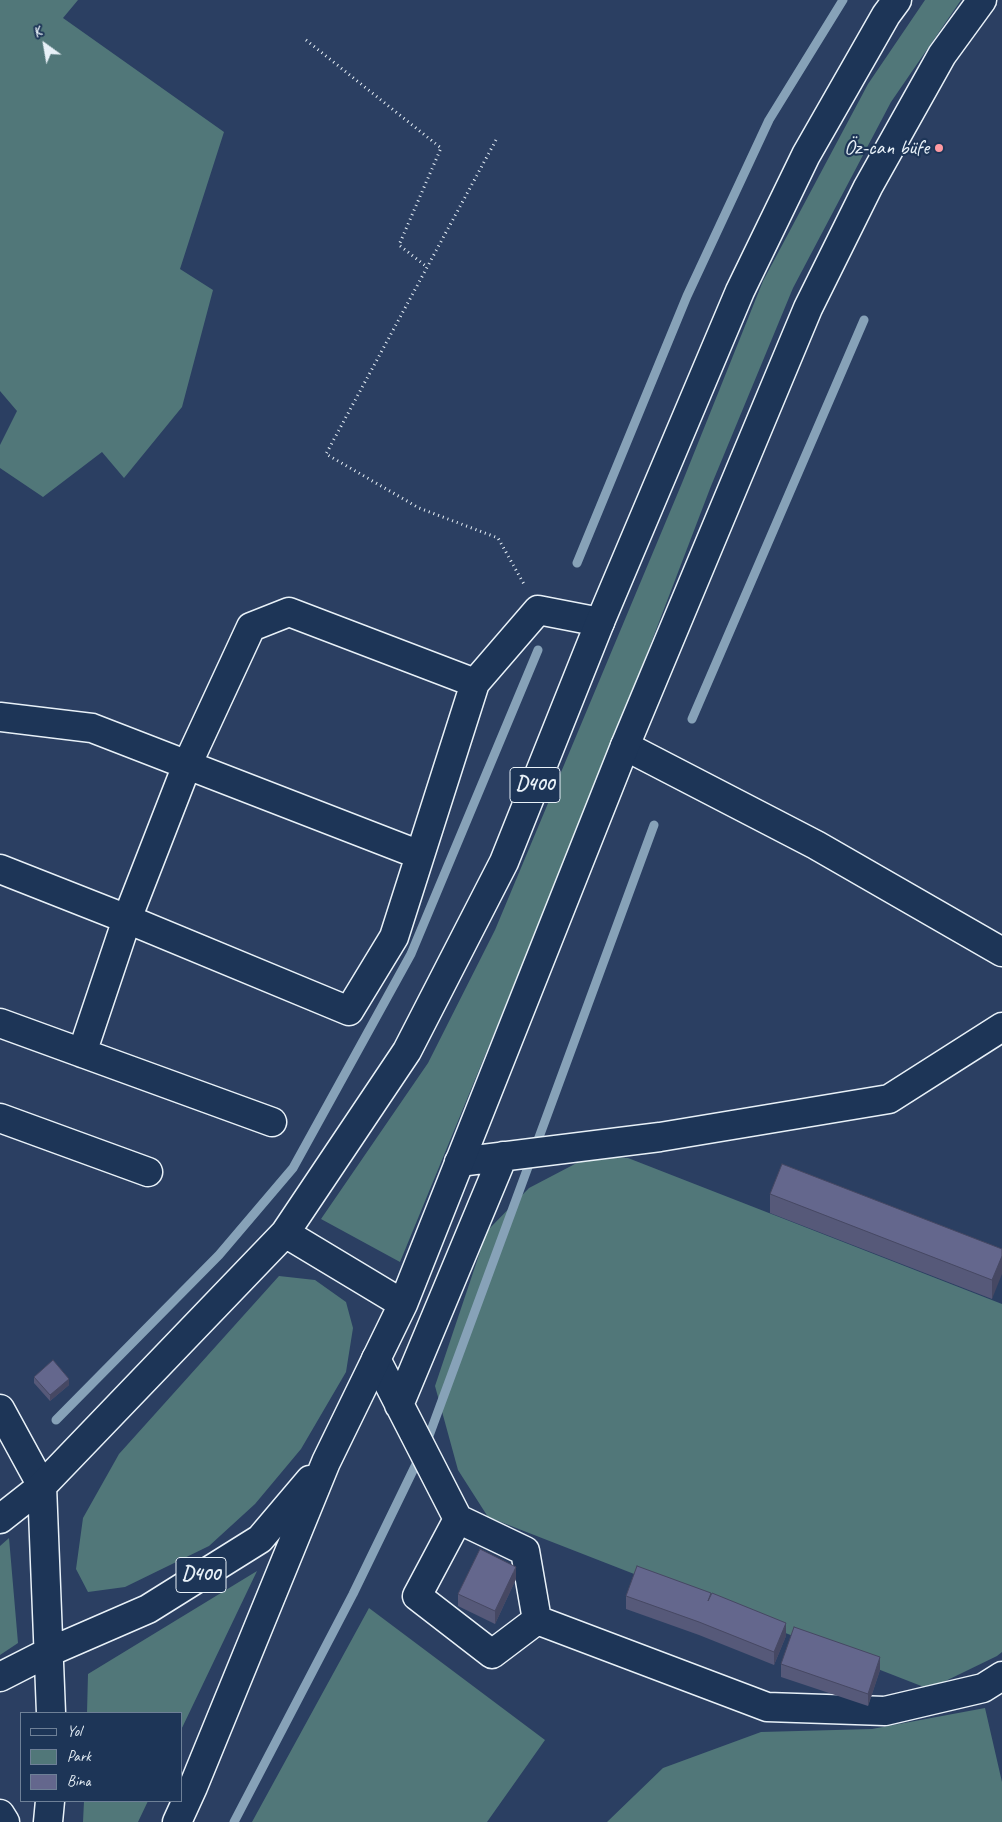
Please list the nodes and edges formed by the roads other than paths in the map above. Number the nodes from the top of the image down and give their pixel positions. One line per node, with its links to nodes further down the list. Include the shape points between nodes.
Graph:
1 (896, 0): 3 (main road, D400, via 806,155 740,291)
2 (982, 0): 6 (main road, D400, via 942,56 868,187 808,308)
3 (600, 622): 4 (main road, via 538,610); 20 (main road, D400, via 504,862 416,1034)
4 (475, 683): 7 (main road, via 289,612 251,627); 8 (main road)
5 (0, 717): 7 (main road, via 92,728)
6 (625, 746): 11 (main road, via 816,845); 18 (main road, D400)
7 (187, 764): 8 (main road); 10 (main road)
8 (420, 855): 10 (main road, via 394,937 349,1011)
9 (0, 869): 10 (main road)
10 (127, 919): 14 (main road)
11 (1002, 952)
12 (0, 1024): 14 (main road)
13 (1002, 1027): 17 (main road, via 889,1099 660,1137)
14 (82, 1053): 16 (main road)
15 (0, 1118): 19 (main road)
16 (272, 1122)
17 (503, 1156): 18 (main road); 23 (main road)
18 (459, 1162): 21 (main road, D400)
19 (148, 1172)
20 (285, 1233): 21 (main road); 26 (main road, D400)
21 (402, 1304): 22 (main road, D400)
22 (376, 1359): 23 (main road); 25 (main road, D400)
23 (399, 1405): 28 (main road)
24 (0, 1410): 26 (main road)
25 (326, 1462): 30 (main road, D400, via 260,1539 148,1609); 38 (main road)
26 (42, 1486): 27 (main road, D400); 30 (main road)
27 (0, 1519)
28 (458, 1519): 29 (main road, via 525,1550); 29 (main road, via 417,1596 492,1654)
29 (538, 1620): 31 (main road, via 767,1708 885,1711 983,1688)
30 (49, 1652): 32 (main road, D400); 33 (main road)
31 (1002, 1676)
32 (0, 1677)
33 (51, 1712)
34 (50, 1802): 37 (main road)
35 (0, 1814): 36 (main road)
36 (5, 1822)
37 (48, 1822)
38 (177, 1822)

